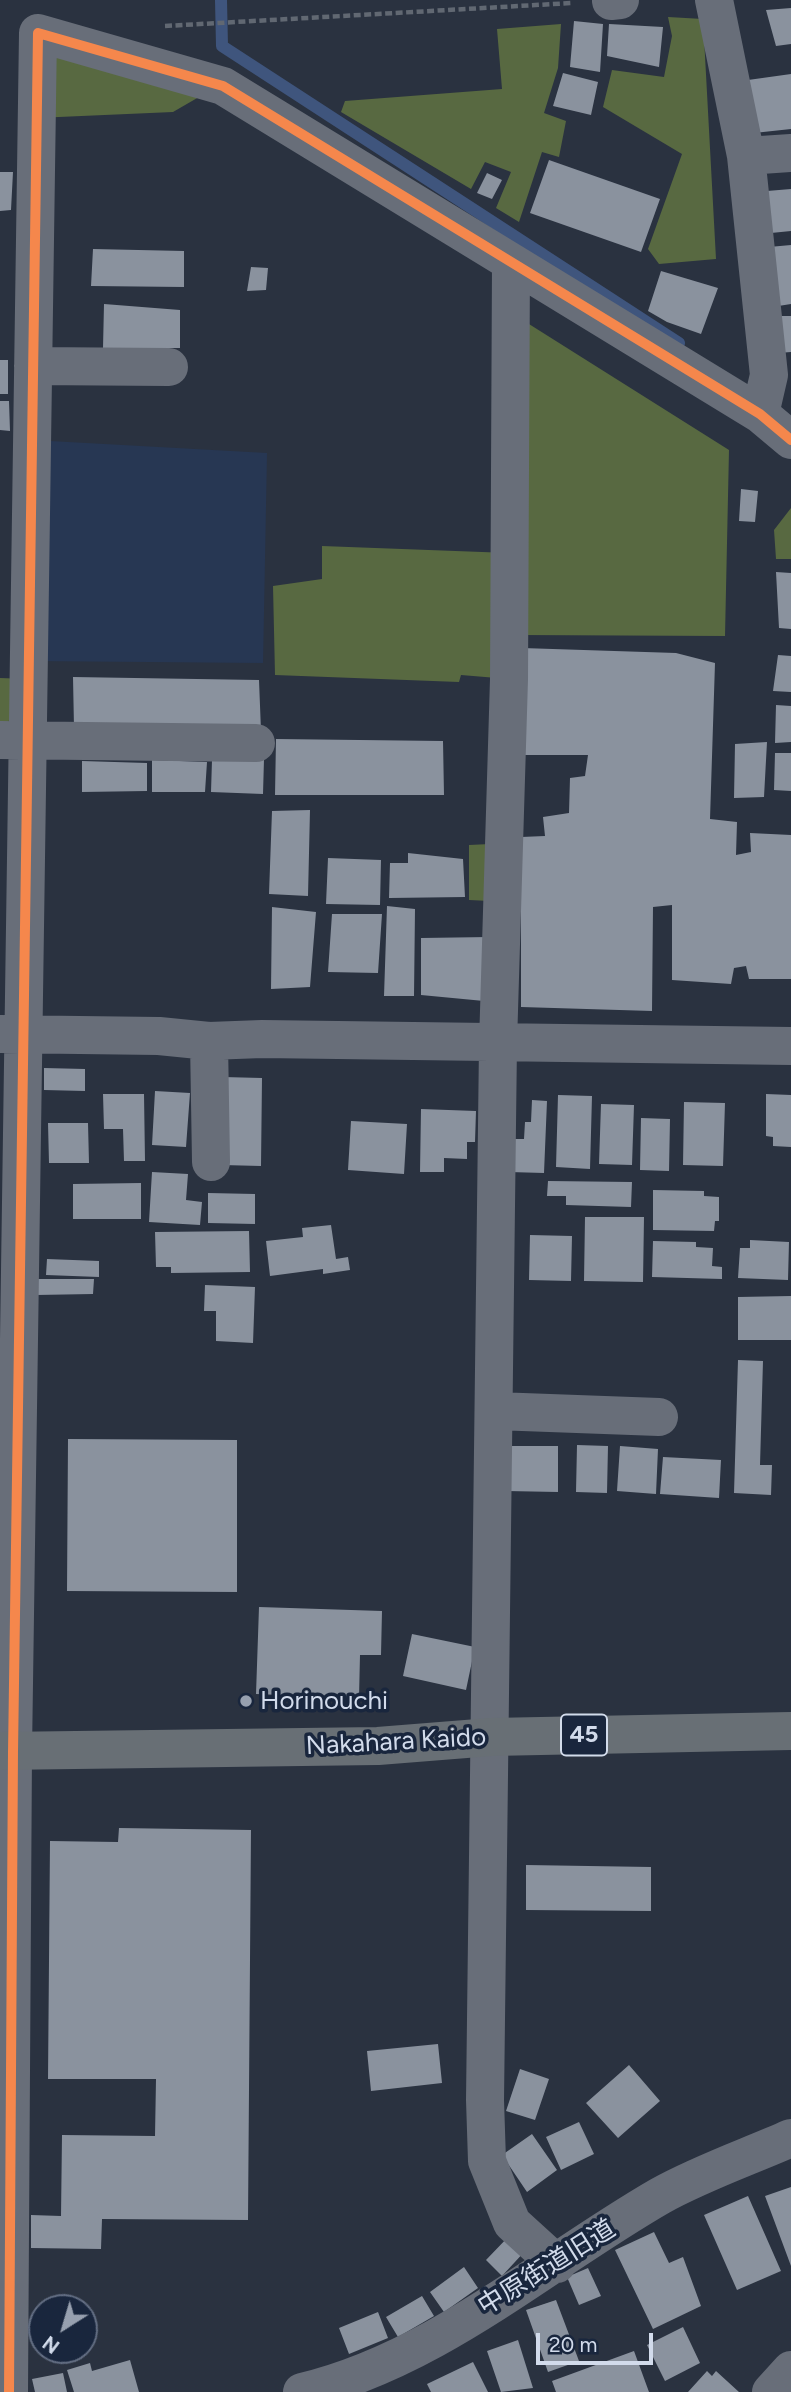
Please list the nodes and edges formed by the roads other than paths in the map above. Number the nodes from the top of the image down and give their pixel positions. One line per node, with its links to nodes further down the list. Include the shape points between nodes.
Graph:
1 (714, 0): 3 (street)
2 (791, 153): 3 (street)
3 (746, 156): 7 (street)
4 (512, 262): 5 (street, via 223,86 38,33); 7 (street); 15 (street, via 509,679)
5 (33, 366): 6 (street); 9 (street)
6 (169, 367)
7 (770, 390): 8 (street)
8 (791, 440)
9 (15, 593): 10 (street)
10 (14, 741): 11 (street); 12 (street)
11 (256, 743)
12 (13, 847): 13 (street)
13 (12, 1034): 14 (street); 20 (street)
14 (209, 1041): 15 (street); 17 (street)
15 (498, 1044): 16 (street); 18 (street)
16 (791, 1046)
17 (211, 1162)
18 (495, 1411): 19 (street); 23 (street)
19 (659, 1417)
20 (8, 1547): 21 (street)
21 (7, 1652): 24 (street)
22 (791, 1731): 23 (main road, Nakahara Kaido / 45)
23 (491, 1737): 24 (main road, Nakahara Kaido / 45, via 378,1746); 27 (street, via 487,2161 512,2223)
24 (7, 1751): 25 (street)
25 (6, 2029): 29 (street)
26 (791, 2138): 27 (street, 中原街道旧道, via 661,2196)
27 (557, 2264): 30 (street, 中原街道旧道, via 403,2356)
28 (791, 2370): 31 (street)
29 (9, 2392)
30 (302, 2392)
31 (771, 2392)

